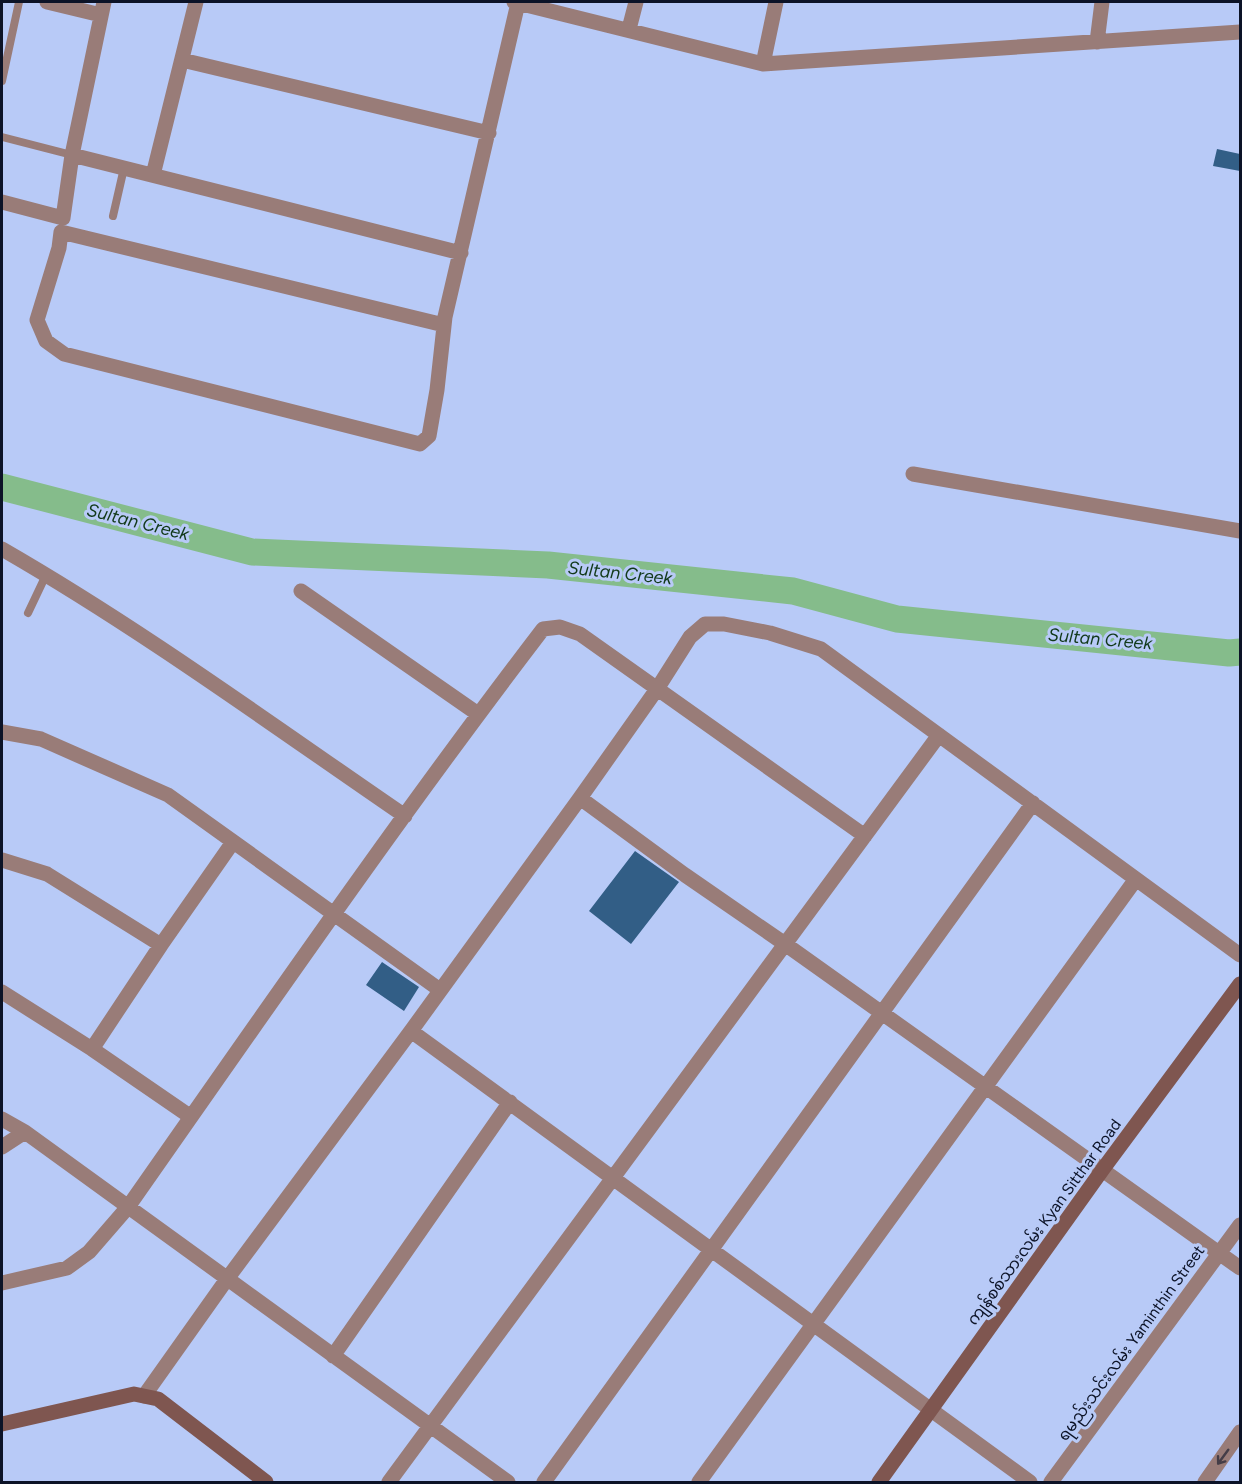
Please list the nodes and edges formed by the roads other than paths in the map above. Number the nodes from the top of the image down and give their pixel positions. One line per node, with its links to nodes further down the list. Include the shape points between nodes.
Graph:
1 (19, 2): 14 (lane)
2 (47, 2): 8 (street)
3 (196, 2): 12 (street)
4 (516, 2): 9 (street); 15 (street)
5 (636, 2): 9 (street)
6 (776, 2): 13 (street)
7 (1102, 2): 11 (street)
8 (102, 8): 17 (street)
9 (630, 29): 13 (street)
10 (1240, 32): 11 (street)
11 (1097, 42): 13 (street)
12 (182, 60): 15 (street); 19 (street)
13 (763, 64)
14 (2, 81)
15 (489, 133): 23 (street)
16 (2, 137): 17 (lane)
17 (72, 155): 18 (street); 22 (street)
18 (124, 168): 19 (street); 21 (lane)
19 (153, 175): 23 (street)
20 (2, 202): 22 (street)
21 (113, 216)
22 (62, 225): 24 (street); 24 (street, via 37,320 46,341 64,354 420,444 429,436)
23 (461, 253): 24 (street)
24 (444, 325)
25 (913, 474): 26 (street)
26 (1240, 531)
27 (2, 549): 28 (street)
28 (46, 575): 30 (lane); 37 (street)
29 (301, 591): 32 (street)
30 (28, 613)
31 (657, 688): 32 (street, via 580,634 560,627 543,629); 34 (street, via 690,637 705,624 724,624 821,649); 35 (street); 38 (street)
32 (478, 714): 37 (street)
33 (2, 732): 39 (street, via 41,740 168,795)
34 (939, 735): 36 (street); 38 (street)
35 (580, 798): 43 (street); 47 (street)
36 (1033, 803): 41 (street); 49 (street)
37 (405, 816): 42 (street)
38 (865, 836): 43 (street)
39 (233, 842): 42 (street); 44 (street)
40 (2, 860): 44 (street, via 47,874)
41 (1136, 879): 45 (street); 52 (street)
42 (333, 913): 47 (street); 54 (street)
43 (786, 944): 49 (street); 59 (street)
44 (161, 945): 51 (street)
45 (1240, 955)
46 (1240, 984): 58 (main road, ကျန်စစ်သားလမ်း Kyan Sitthar Road)
47 (440, 990): 50 (street)
48 (2, 992): 51 (street)
49 (882, 1013): 52 (street); 62 (street)
50 (411, 1031): 53 (street); 65 (street)
51 (92, 1049): 54 (street)
52 (986, 1086): 58 (street); 67 (street)
53 (510, 1102): 59 (street); 68 (street)
54 (191, 1117): 60 (street)
55 (2, 1119): 56 (street)
56 (25, 1132): 57 (street); 60 (street)
57 (2, 1147)
58 (1104, 1169): 63 (street); 70 (main road, ကျန်စစ်သားလမ်း Kyan Sitthar Road)
59 (613, 1178): 62 (street); 72 (street)
60 (128, 1207): 65 (street); 66 (street, via 89,1252 67,1268)
61 (1240, 1225): 63 (street, ရမည်းသင်းလမ်း Yaminthin Street)
62 (711, 1250): 67 (street); 77 (street)
63 (1220, 1253): 64 (street); 81 (street, ရမည်းသင်းလမ်း Yaminthin Street)
64 (1240, 1268)
65 (227, 1279): 68 (street); 69 (street)
66 (2, 1283)
67 (814, 1324): 70 (street); 78 (street)
68 (333, 1356): 72 (street)
69 (144, 1396): 71 (main road, via 134,1394); 74 (main road, via 158,1399)
70 (931, 1410): 79 (main road, ကျန်စစ်သားလမ်း Kyan Sitthar Road); 80 (street)
71 (2, 1424)
72 (430, 1426): 75 (street); 76 (street)
73 (1240, 1432): 82 (street, one-way to 82)
74 (266, 1482)
75 (389, 1482)
76 (508, 1482)
77 (544, 1482)
78 (699, 1482)
79 (879, 1482)
80 (1029, 1482)
81 (1051, 1482)
82 (1205, 1482)

